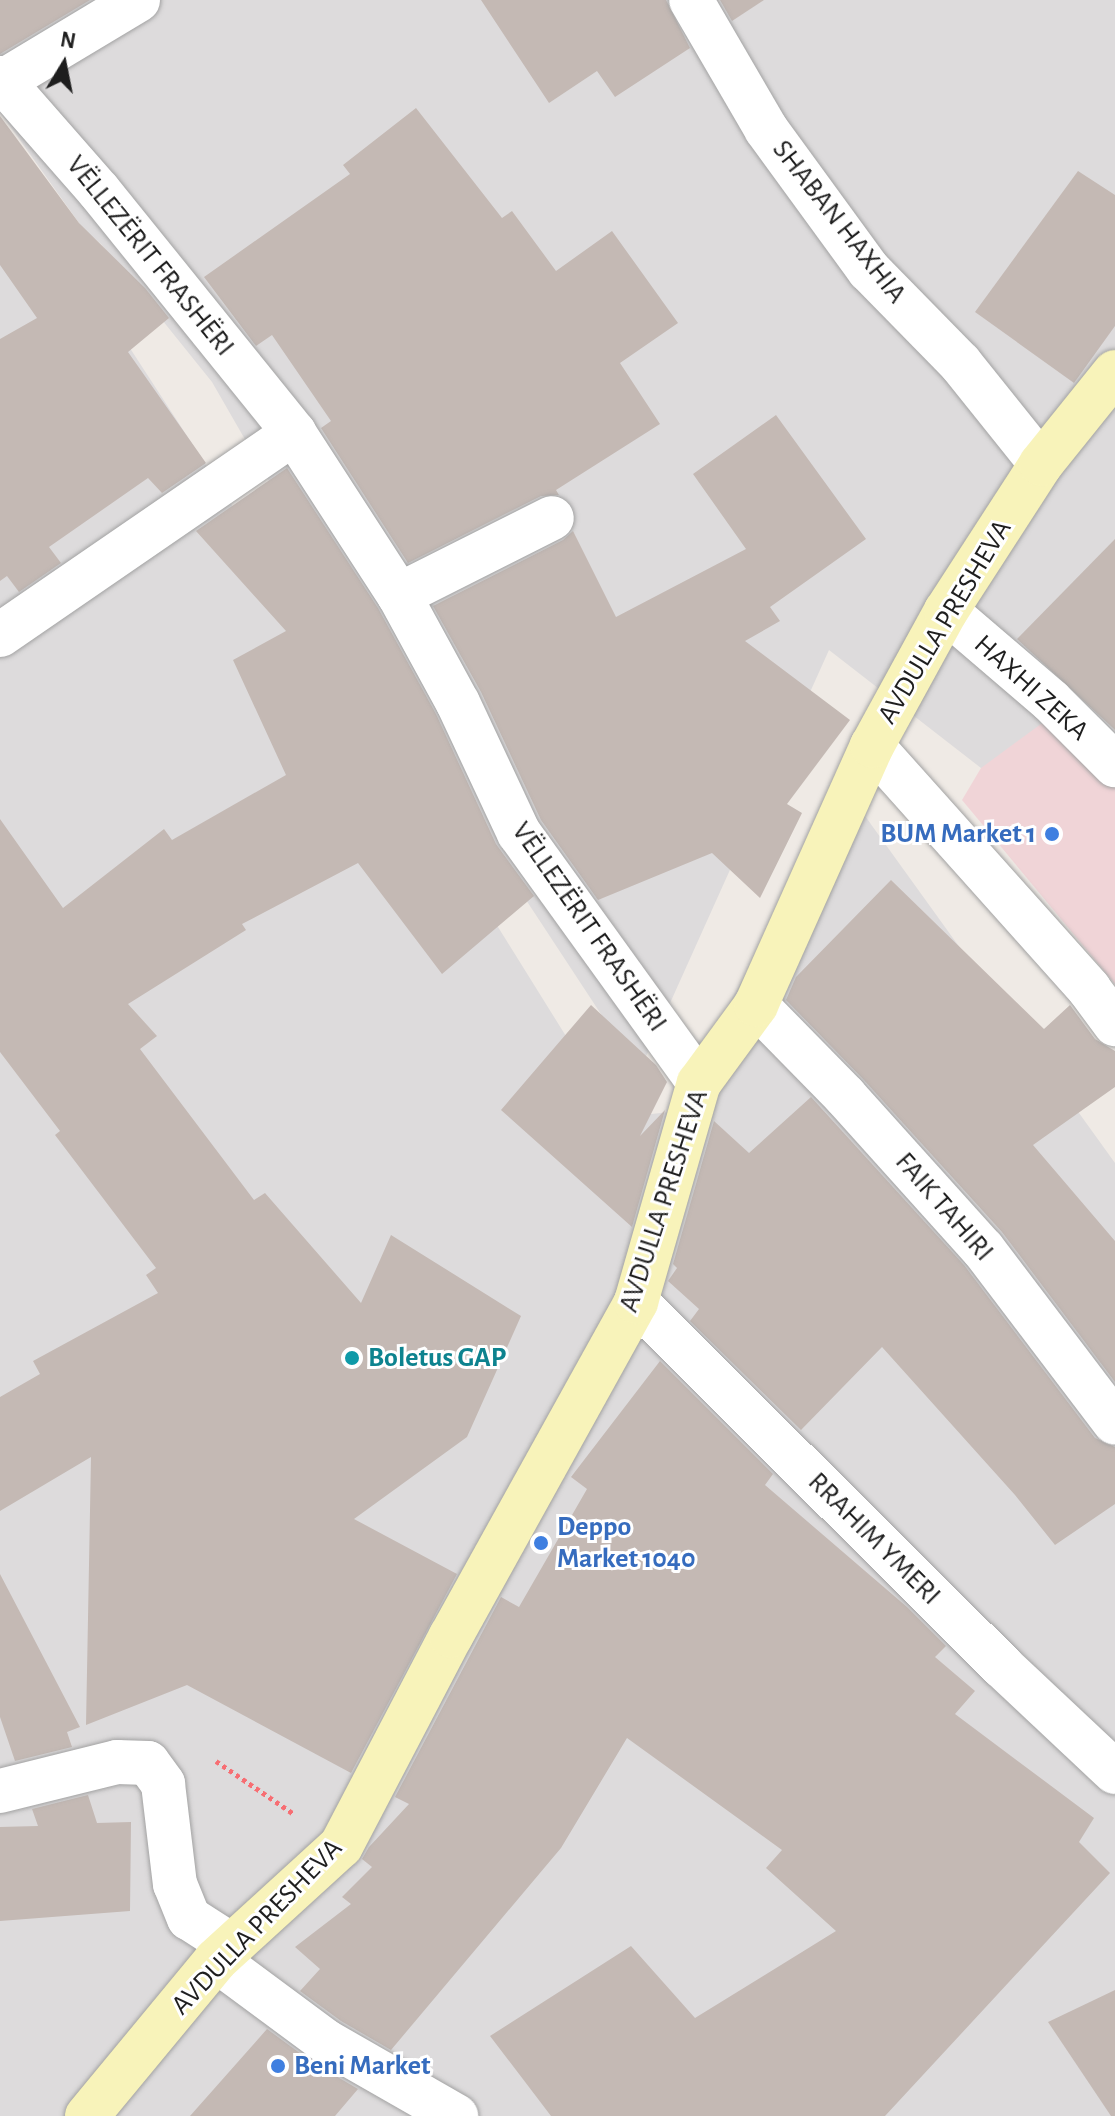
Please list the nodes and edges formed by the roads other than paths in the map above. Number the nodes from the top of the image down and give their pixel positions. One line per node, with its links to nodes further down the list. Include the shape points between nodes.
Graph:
1 (138, 0): 3 (street, VËLLEZËRIT FRASHËRI)
2 (691, 0): 6 (street, SHABAN HAXHIA, via 766,129 869,270 960,363)
3 (1, 81): 5 (street, VËLLEZËRIT FRASHËRI, via 99,191)
4 (1115, 372): 6 (street, AVDULLA PRESHEVA)
5 (294, 433): 8 (street, VËLLEZËRIT FRASHËRI); 10 (street)
6 (1041, 464): 9 (street, AVDULLA PRESHEVA)
7 (552, 518): 8 (street)
8 (399, 595): 15 (street, VËLLEZËRIT FRASHËRI, via 458,703 519,833)
9 (946, 611): 11 (street, AVDULLA PRESHEVA); 12 (street, HAXHI ZEKA, via 1051,701)
10 (0, 635)
11 (872, 746): 13 (street, AVDULLA PRESHEVA); 14 (street)
12 (1115, 765)
13 (756, 1005): 15 (street, AVDULLA PRESHEVA); 17 (street, FAIK TAHIRI, via 983,1249)
14 (1115, 1024)
15 (699, 1083): 16 (street, AVDULLA PRESHEVA)
16 (636, 1302): 18 (street, RRAHIM YMERI); 20 (street, AVDULLA PRESHEVA, via 341,1846)
17 (1115, 1423)
18 (1115, 1772)
19 (0, 1791): 20 (street, via 117,1762 148,1763 163,1784 175,1884 189,1918)
20 (224, 1953): 21 (street, AVDULLA PRESHEVA); 22 (street, via 327,2042)
21 (87, 2116)
22 (456, 2116)

